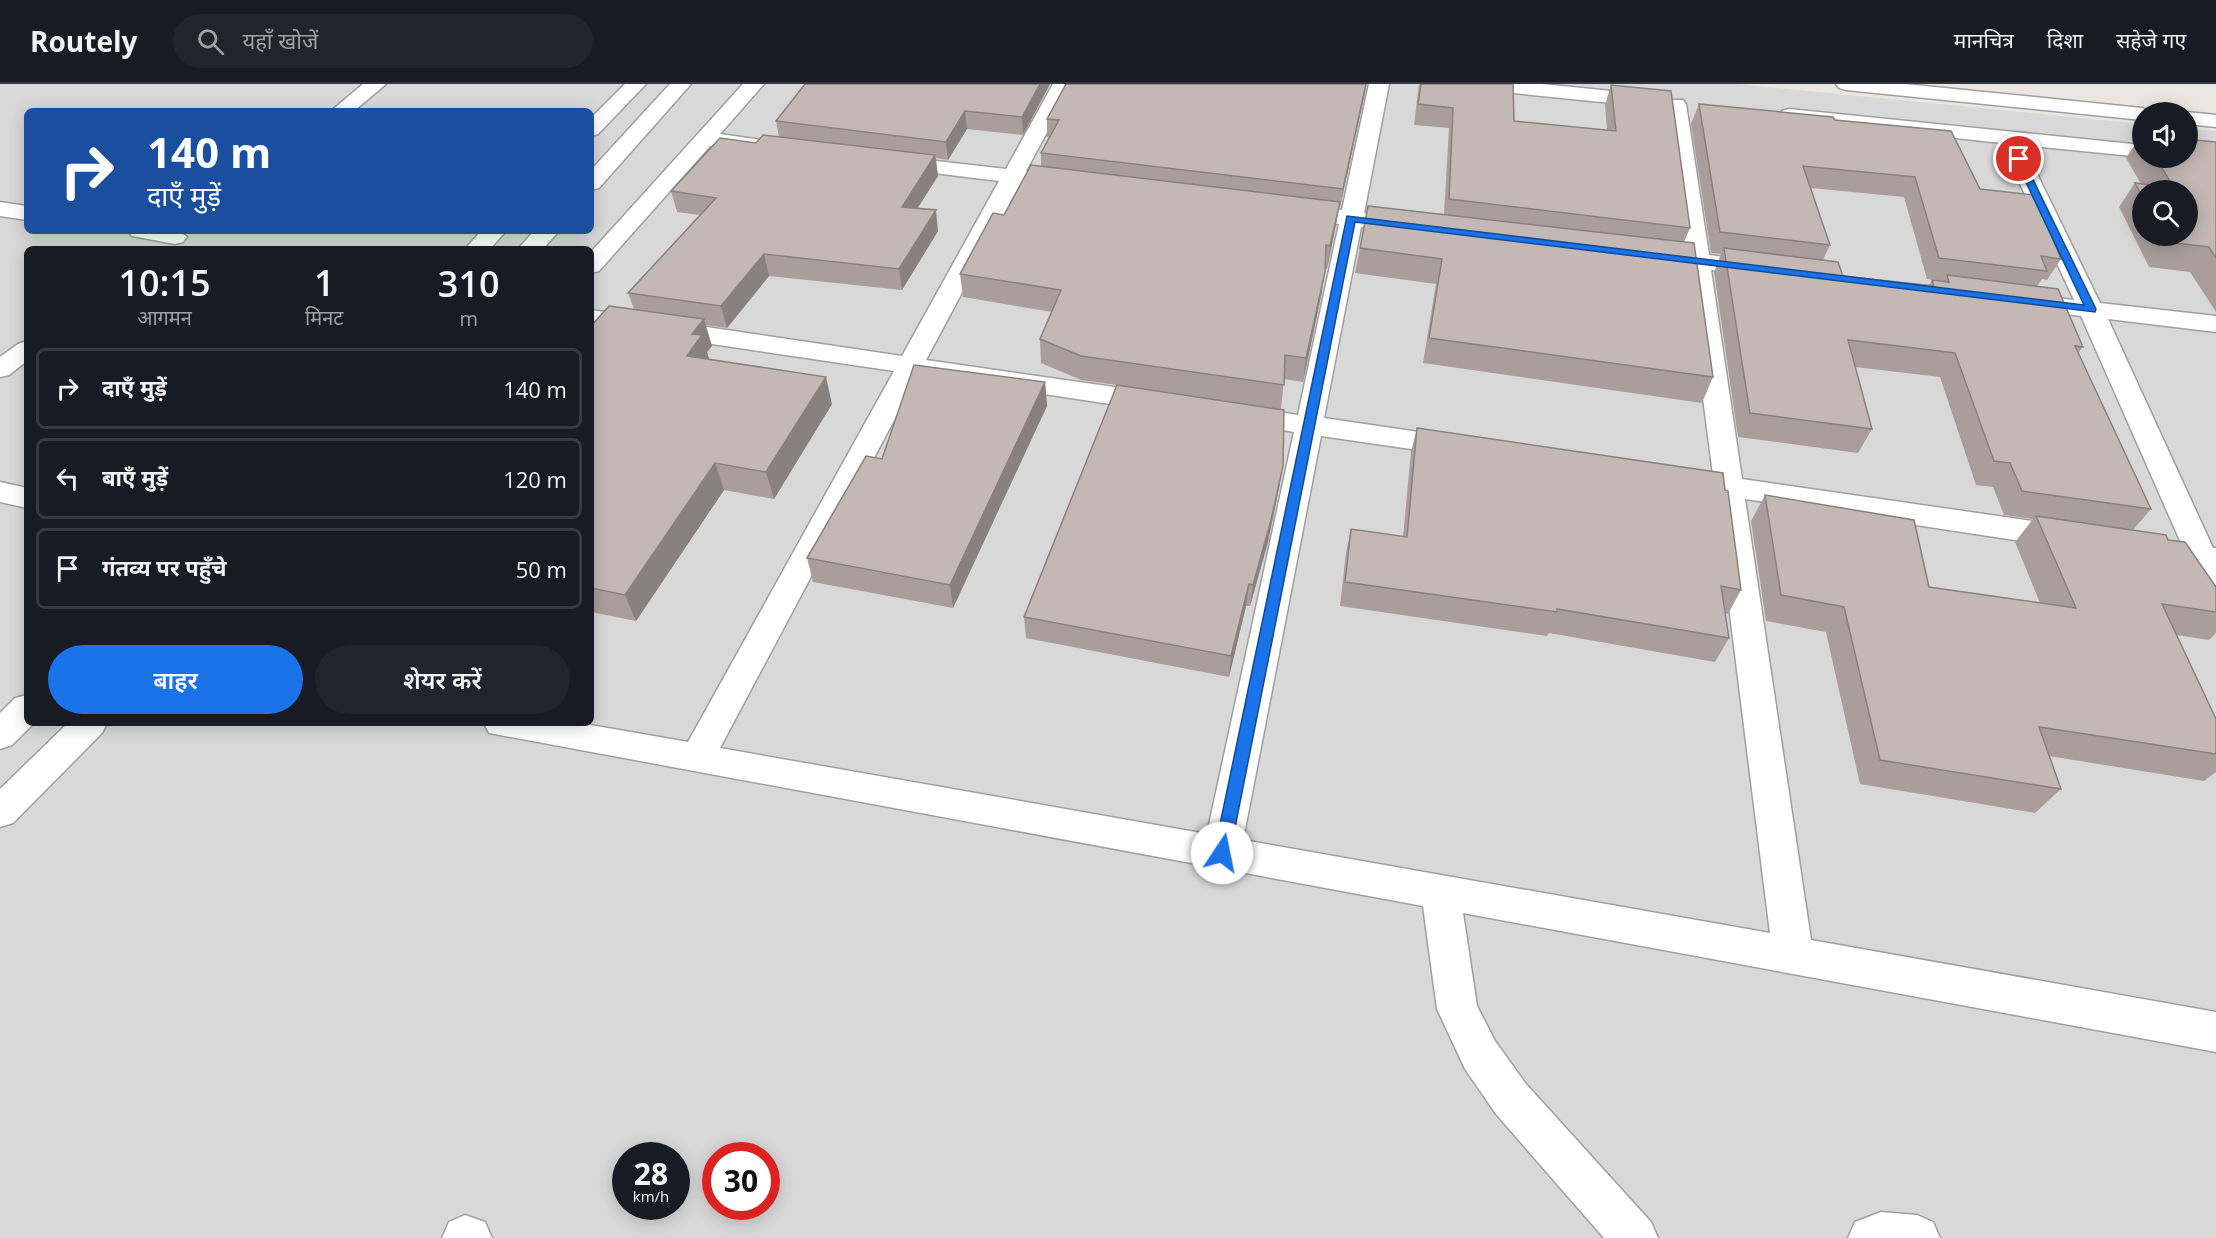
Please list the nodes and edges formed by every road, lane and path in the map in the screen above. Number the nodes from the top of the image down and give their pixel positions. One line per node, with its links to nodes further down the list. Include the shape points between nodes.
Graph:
1 (376, 84): 9 (street)
2 (636, 84): 14 (street)
3 (681, 84): 21 (street)
4 (754, 84): 16 (street)
5 (1063, 84): 20 (street)
6 (1379, 84): 26 (street)
7 (1483, 84): 35 (street, via 1688,105)
8 (1846, 84): 10 (street)
9 (345, 108)
10 (2132, 113)
11 (1771, 114): 15 (street)
12 (2198, 119): 13 (street)
13 (2216, 121)
14 (594, 127)
15 (2009, 138): 18 (street); 39 (street)
16 (707, 139): 17 (street); 36 (street)
17 (789, 149)
18 (2132, 150)
19 (872, 159): 20 (street)
20 (1013, 176): 22 (street); 43 (street)
21 (594, 180)
22 (1095, 186)
23 (1269, 208): 26 (street)
24 (0, 209): 25 (street)
25 (24, 213)
26 (1350, 218): 27 (street); 47 (street)
27 (1432, 228)
28 (152, 234): 31 (street)
29 (491, 234): 32 (street)
30 (544, 234): 33 (street)
31 (172, 239)
32 (480, 246)
33 (533, 246)
34 (1628, 252): 35 (street)
35 (1698, 261): 37 (street); 50 (street)
36 (594, 263)
37 (1779, 271)
38 (1999, 298): 39 (street)
39 (2091, 309): 41 (street); 55 (street)
40 (594, 318): 43 (street)
41 (2216, 324)
42 (24, 351): 44 (street)
43 (910, 366): 45 (street); 61 (street)
44 (0, 369)
45 (1179, 406)
46 (1214, 411): 47 (street)
47 (1308, 425): 48 (street); 63 (street)
48 (1483, 451)
49 (1658, 477): 50 (street)
50 (1728, 487): 53 (street); 65 (street)
51 (0, 492): 52 (street)
52 (24, 497)
53 (2094, 541)
54 (2130, 547): 55 (street)
55 (2208, 558): 56 (street)
56 (2216, 588)
57 (24, 711): 60 (street)
58 (87, 726): 62 (street)
59 (518, 726): 61 (street)
60 (0, 735)
61 (697, 758): 63 (street)
62 (0, 812)
63 (1222, 853): 64 (street)
64 (1440, 892): 65 (street); 67 (street, via 1457,1009 1479,1055 1511,1099)
65 (1793, 956): 66 (street)
66 (2216, 1032)
67 (1635, 1238)
68 (1872, 1238): 69 (street)
69 (1917, 1238)

